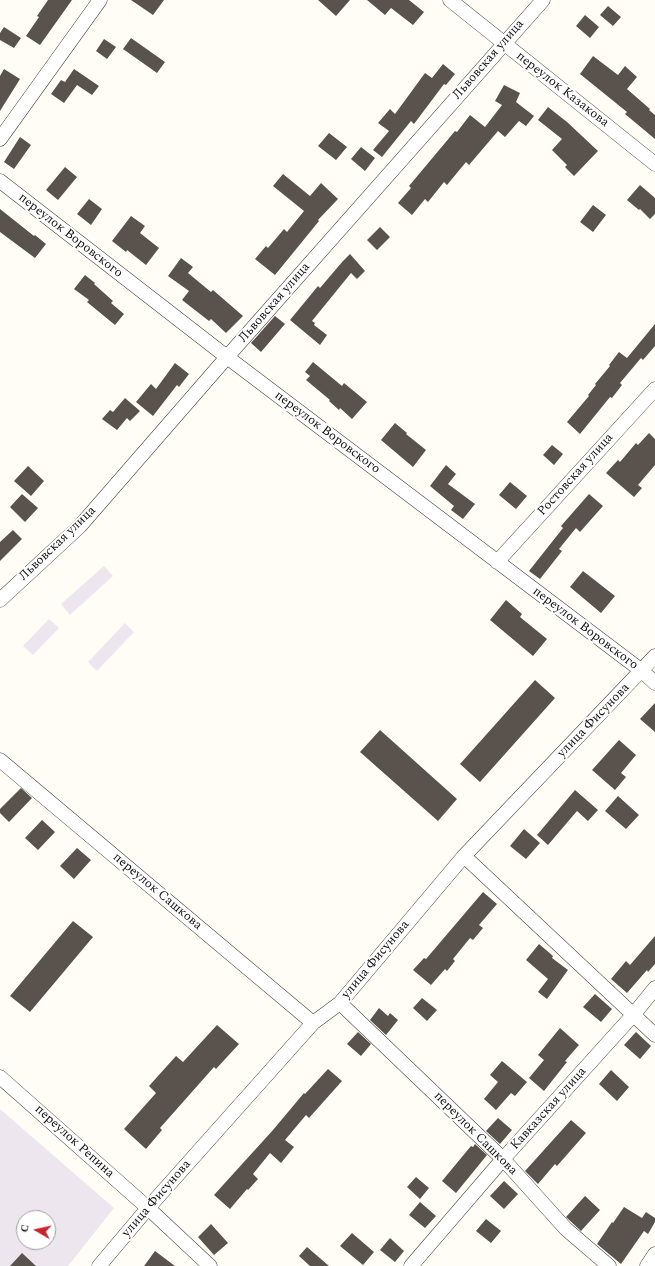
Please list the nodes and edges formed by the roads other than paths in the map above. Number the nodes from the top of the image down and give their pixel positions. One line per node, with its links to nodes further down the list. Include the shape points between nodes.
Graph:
1 (100, 0): 5 (street)
2 (450, 0): 4 (street, переулок Казакова)
3 (543, 0): 4 (street, Львовская улица)
4 (504, 44): 6 (street, переулок Казакова); 8 (street, Львовская улица)
5 (0, 139)
6 (655, 164)
7 (0, 182): 8 (street, переулок Воровского)
8 (227, 357): 10 (street, переулок Воровского); 11 (street, Львовская улица, via 80,526)
9 (655, 389): 10 (street, Ростовская улица)
10 (497, 562): 13 (street, переулок Воровского)
11 (0, 600)
12 (655, 656): 13 (street, улица Фисунова)
13 (642, 671): 14 (street, переулок Воровского); 16 (street, улица Фисунова)
14 (655, 683)
15 (0, 760): 20 (street, переулок Сашкова)
16 (464, 856): 18 (street, улица Фисунова); 19 (street)
17 (655, 988): 19 (street, Кавказская улица)
18 (340, 1003): 20 (street, улица Фисунова); 23 (street, переулок Сашкова)
19 (634, 1014): 21 (street); 23 (street, Кавказская улица)
20 (313, 1023): 24 (street, улица Фисунова)
21 (655, 1035)
22 (0, 1076): 24 (street, переулок Репина)
23 (503, 1159): 28 (street, Кавказская улица); 29 (street, переулок Сашкова, via 566,1228)
24 (148, 1208): 26 (street, улица Фисунова); 27 (street, переулок Репина)
25 (655, 1254): 30 (street)
26 (99, 1266)
27 (210, 1266)
28 (411, 1266)
29 (609, 1266)
30 (647, 1266)

